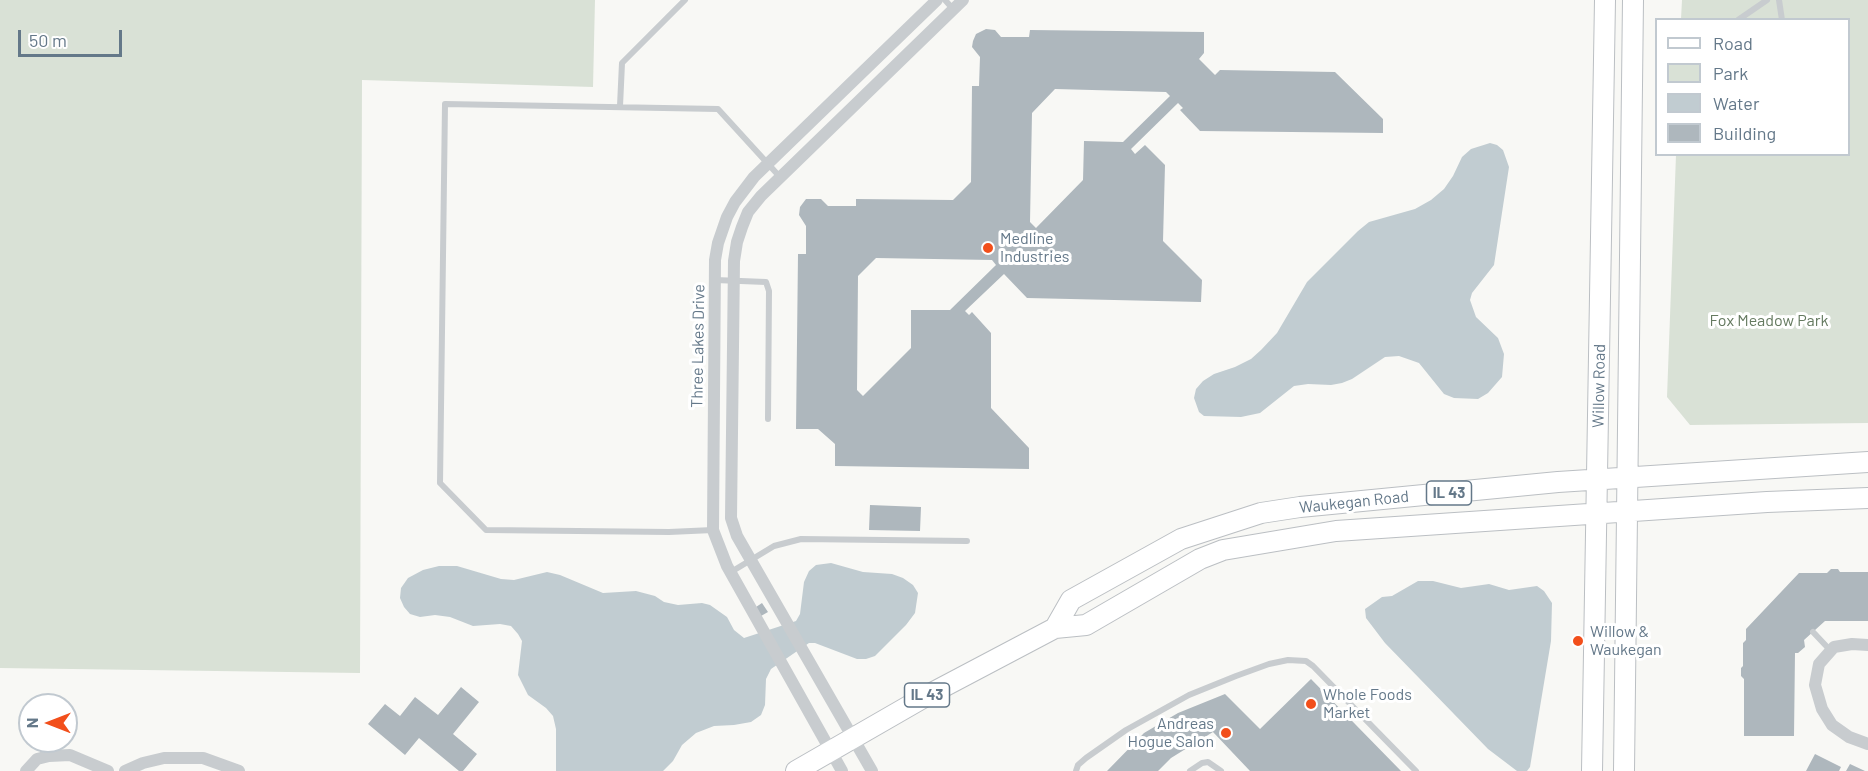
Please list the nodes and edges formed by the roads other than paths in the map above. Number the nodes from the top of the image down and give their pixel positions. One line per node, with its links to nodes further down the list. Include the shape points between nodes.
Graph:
1 (685, 0): 11 (lane, via 622,63)
2 (937, 0): 12 (street, Three Lakes Drive)
3 (963, 0): 8 (street, Three Lakes Drive)
4 (1605, 0): 19 (main road, Willow Road)
5 (1633, 0): 18 (main road, Willow Road)
6 (1767, 0): 9 (lane)
7 (1779, 0): 10 (lane)
8 (949, 5): 13 (street, Three Lakes Drive)
9 (1741, 18)
10 (1782, 18)
11 (620, 106): 12 (lane, via 718,109); 23 (lane, via 445,104 440,483 486,530)
12 (768, 164): 13 (lane); 14 (street, Three Lakes Drive, via 754,177 727,217 718,243)
13 (781, 177): 15 (street, Three Lakes Drive, via 748,212 736,242)
14 (715, 280): 15 (lane); 23 (street, Three Lakes Drive)
15 (733, 280): 16 (lane, via 766,282 769,291); 25 (street, Three Lakes Drive, via 731,518)
16 (768, 419)
17 (1868, 462): 18 (main road, Waukegan Road / IL 43)
18 (1626, 478): 19 (main road, Waukegan Road / IL 43); 21 (main road, Willow Road)
19 (1598, 480): 22 (main road, Willow Road); 27 (main road, Waukegan Road / IL 43, via 1261,513 1181,539 1071,600)
20 (1868, 498): 21 (main road, Waukegan Road / IL 43)
21 (1626, 513): 22 (main road, Waukegan Road / IL 43); 46 (main road, Willow Road)
22 (1597, 515): 27 (main road, Waukegan Road / IL 43, via 1336,531 1223,550 1200,559 1086,625); 45 (main road, Willow Road)
23 (713, 530): 26 (street, Three Lakes Drive)
24 (967, 541): 25 (lane, via 801,539 774,546)
25 (752, 561): 26 (lane); 31 (street, Three Lakes Drive)
26 (730, 572): 33 (street, Three Lakes Drive)
27 (1056, 628): 31 (main road, Waukegan Road / IL 43)
28 (1814, 632): 30 (lane)
29 (1868, 645): 30 (street, via 1852,644)
30 (1830, 650): 32 (street, via 1819,664 1815,685 1822,709 1832,725)
31 (853, 737): 33 (main road, Waukegan Road / IL 43); 40 (street, Three Lakes Drive)
32 (1868, 744)
33 (830, 750): 38 (main road, Waukegan Road / IL 43); 39 (street, Three Lakes Drive)
34 (26, 771): 35 (street, via 37,759 70,755)
35 (108, 771)
36 (125, 771): 37 (street, via 164,758 202,758)
37 (239, 771)
38 (796, 771)
39 (842, 771)
40 (872, 771)
41 (1076, 771): 44 (lane, via 1086,758 1126,730 1180,700 1236,676 1288,660 1306,661 1313,666)
42 (1190, 771): 43 (lane, via 1208,762)
43 (1221, 771)
44 (1416, 771)
45 (1592, 771)
46 (1624, 771)

